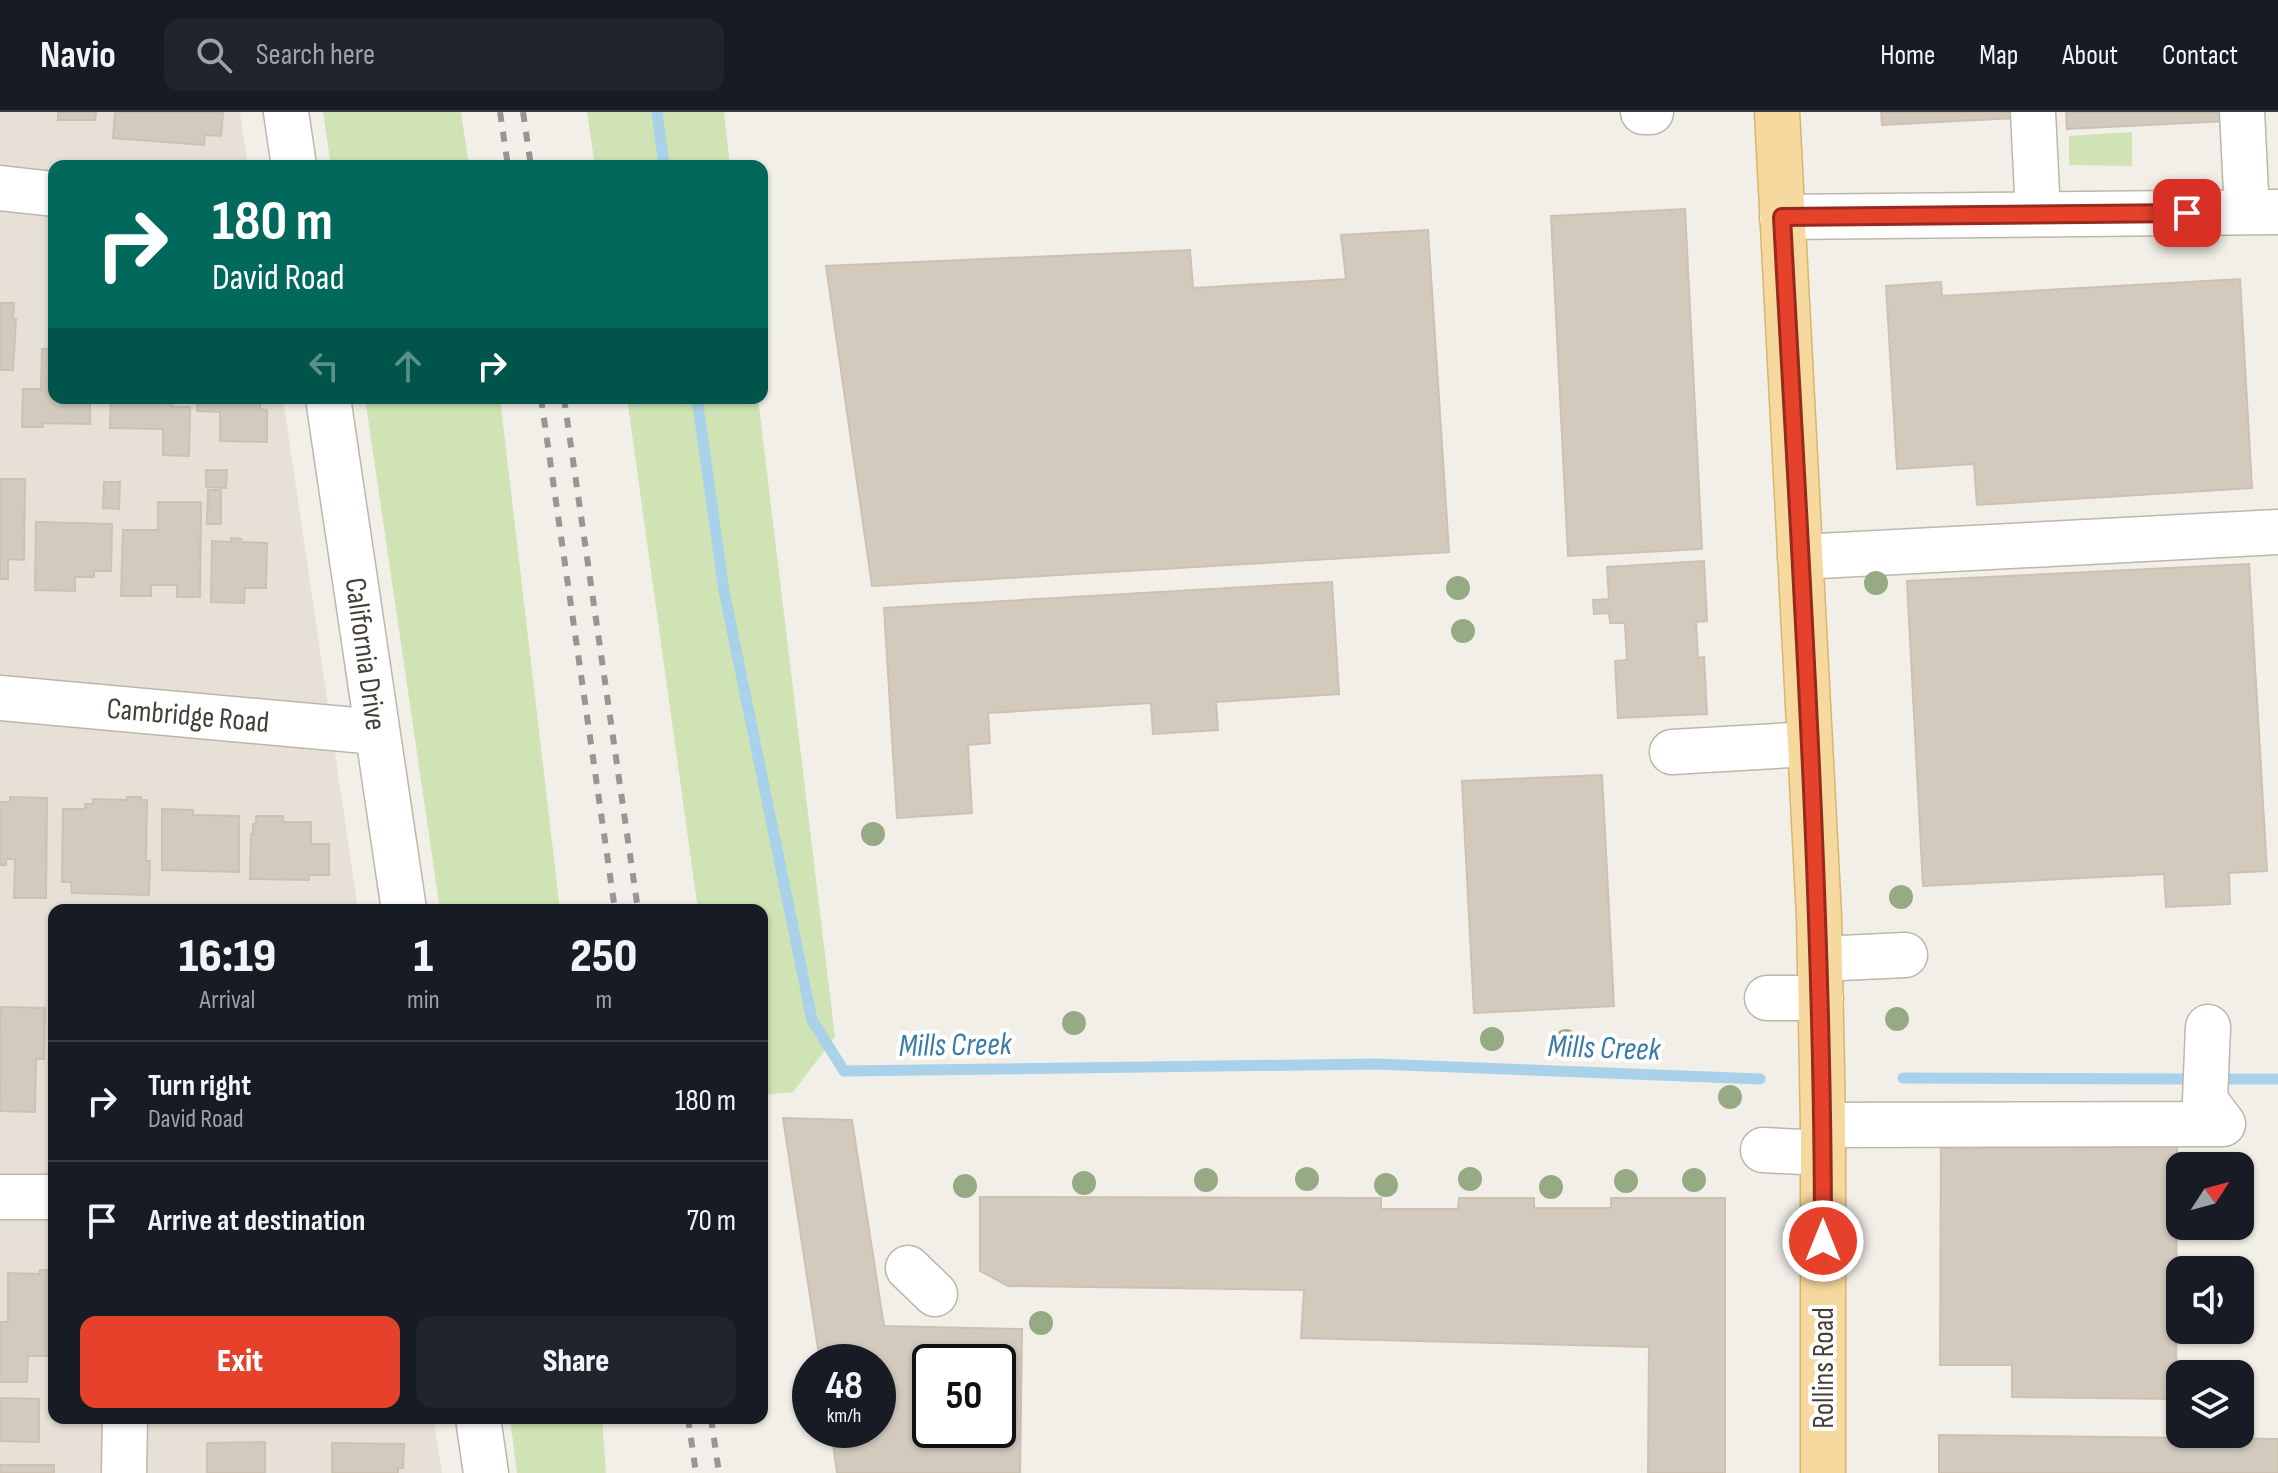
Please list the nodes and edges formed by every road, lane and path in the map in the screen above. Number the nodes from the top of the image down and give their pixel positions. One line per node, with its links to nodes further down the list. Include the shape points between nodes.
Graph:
1 (286, 112): 7 (street)
2 (1643, 112): 3 (street)
3 (1651, 112)
4 (1777, 112): 12 (main road, Rollins Road)
5 (2033, 112): 11 (street)
6 (2242, 112): 10 (street)
7 (293, 160)
8 (0, 188): 9 (street)
9 (48, 193)
10 (2262, 212): 11 (street)
11 (2038, 214): 12 (street)
12 (1782, 217): 15 (main road, Rollins Road)
13 (329, 404): 17 (street, California Drive)
14 (2278, 532): 15 (street)
15 (1800, 557): 18 (main road, Rollins Road)
16 (0, 698): 17 (street, Cambridge Road)
17 (377, 732): 20 (street, California Drive)
18 (1809, 744): 19 (street); 22 (main road, Rollins Road)
19 (1672, 752)
20 (403, 904)
21 (1905, 955): 22 (street)
22 (1820, 979): 23 (street); 25 (main road, Rollins Road)
23 (1767, 998)
24 (2208, 1027): 25 (street, via 2214,1112 1921,1126)
25 (1823, 1139): 26 (street); 33 (main road, Rollins Road)
26 (1763, 1150)
27 (0, 1197): 28 (street)
28 (48, 1197)
29 (125, 1424): 31 (street)
30 (479, 1424): 32 (street)
31 (124, 1473)
32 (486, 1473)
33 (1823, 1473)

